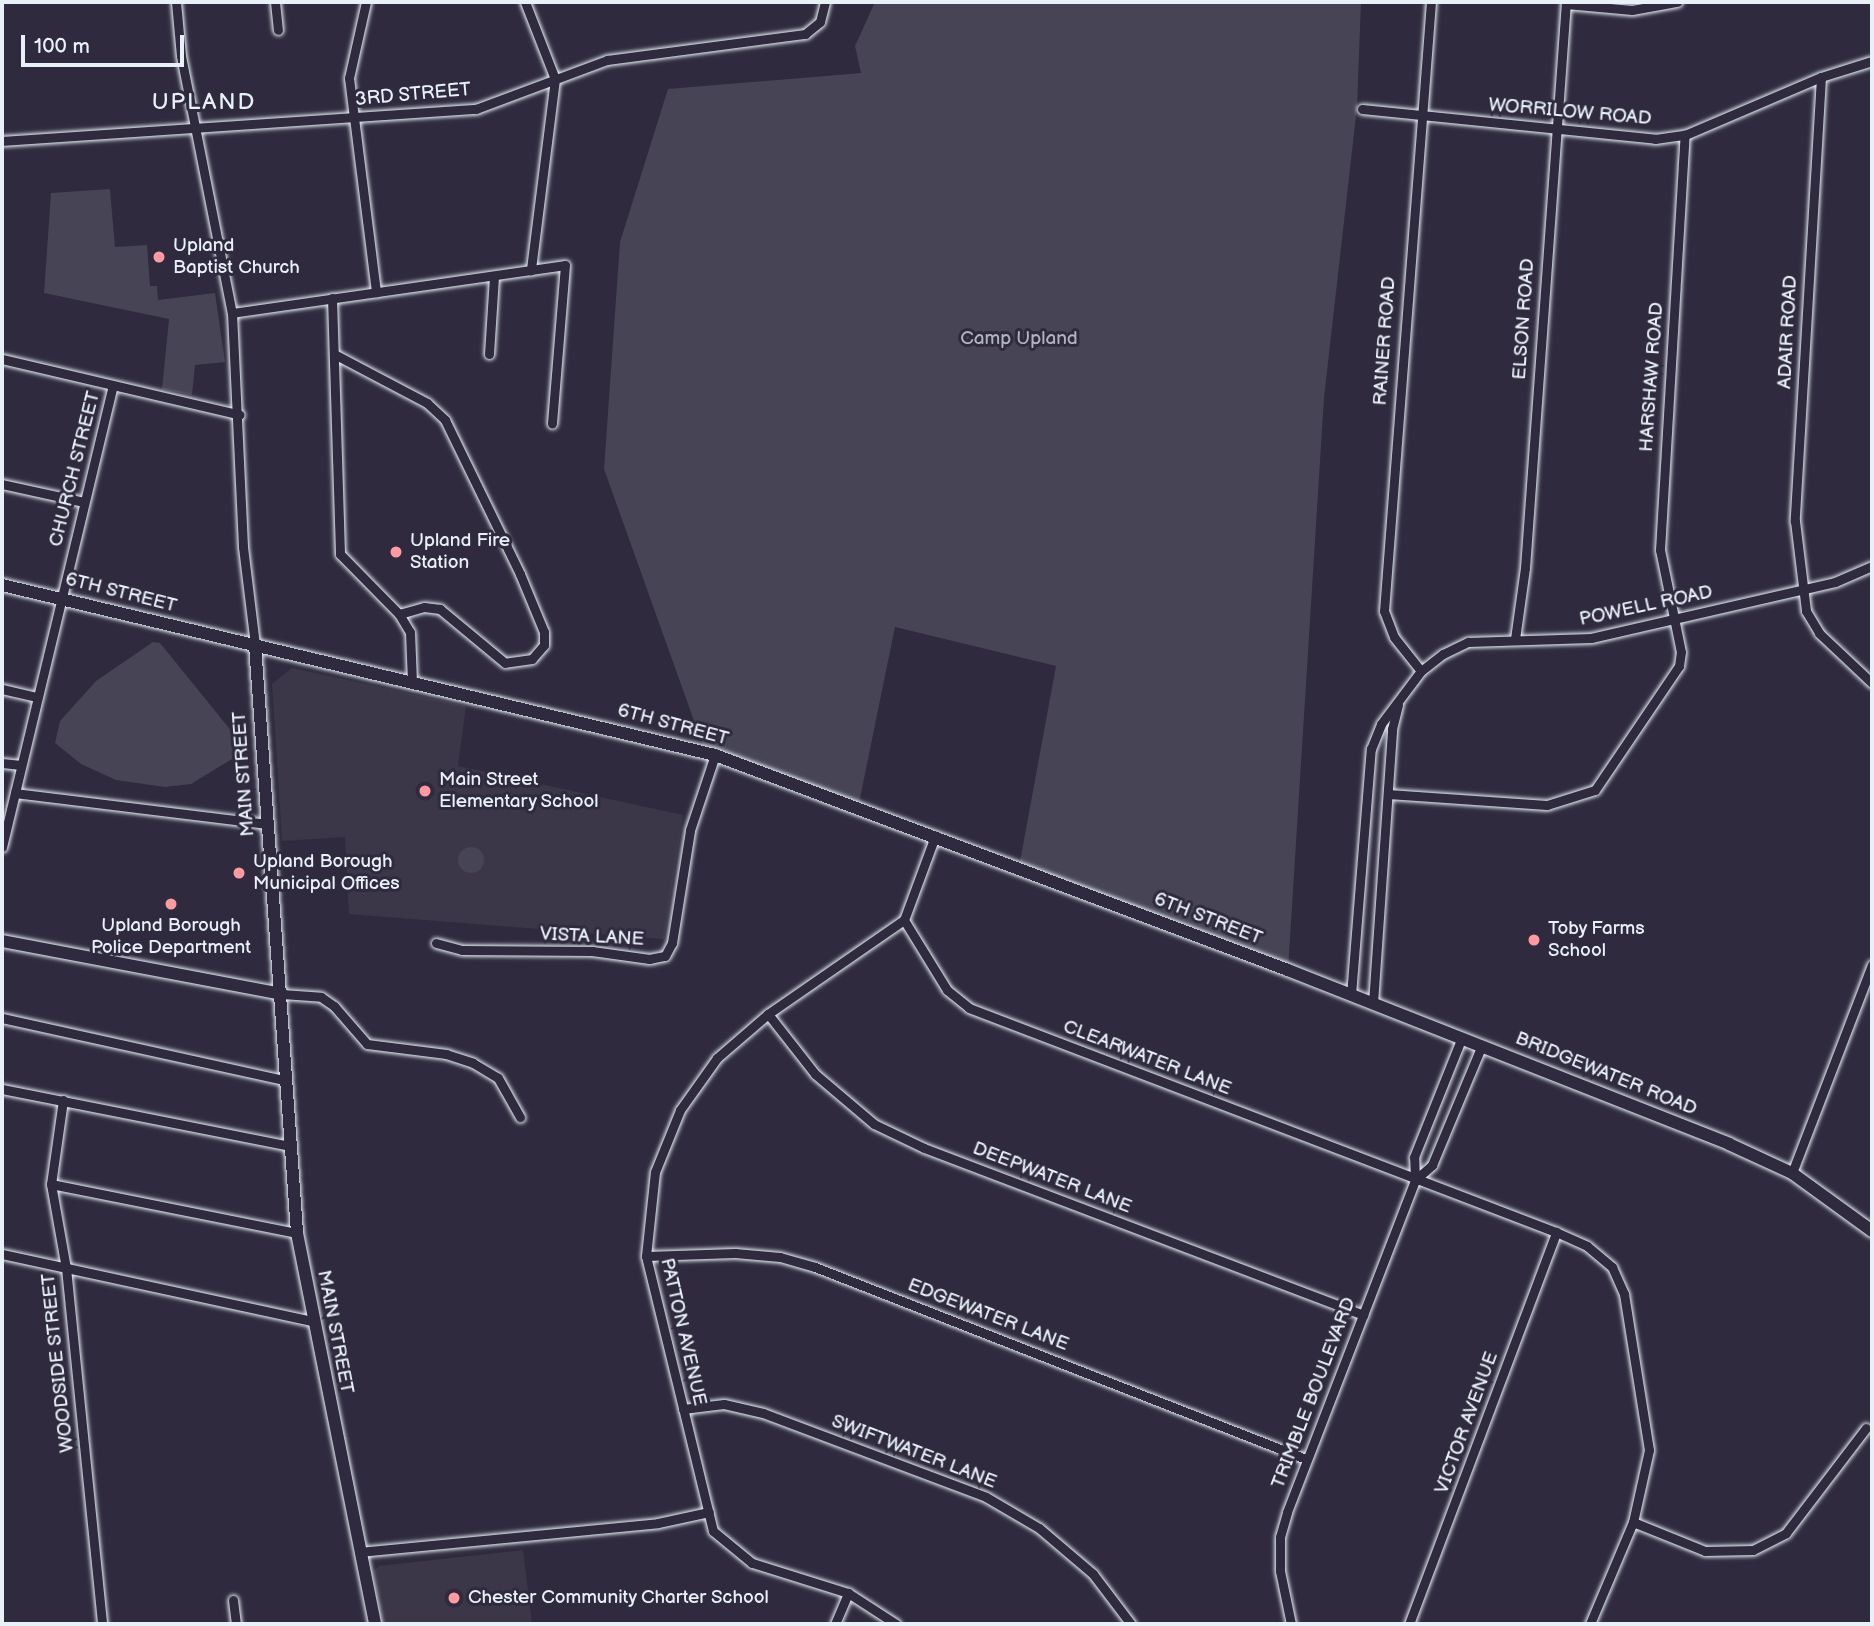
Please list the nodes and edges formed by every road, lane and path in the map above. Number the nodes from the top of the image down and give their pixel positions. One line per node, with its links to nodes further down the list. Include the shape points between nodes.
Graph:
1 (176, 2): 16 (street, MAIN STREET)
2 (275, 2): 9 (street)
3 (366, 2): 15 (street, via 349,61)
4 (525, 2): 12 (street)
5 (825, 2): 12 (street, 3RD STREET, via 816,27 796,36 637,53)
6 (1431, 2): 14 (street, RAINER ROAD)
7 (1677, 2): 8 (street, via 1632,10)
8 (1566, 3): 17 (street, ELSON ROAD)
9 (278, 30)
10 (1872, 61): 11 (street, WORRILOW ROAD)
11 (1821, 77): 18 (street, WORRILOW ROAD); 35 (street, ADAIR ROAD, via 1795,521)
12 (555, 79): 15 (street, 3RD STREET, via 476,109); 20 (street)
13 (1362, 109): 14 (street, WORRILOW ROAD)
14 (1419, 115): 17 (street, WORRILOW ROAD); 41 (street, RAINER ROAD, via 1384,611 1394,637)
15 (351, 118): 16 (street, 3RD STREET); 22 (street)
16 (195, 127): 19 (street, 3RD STREET); 24 (street, MAIN STREET)
17 (1554, 130): 18 (street, WORRILOW ROAD, via 1655,139); 39 (street, ELSON ROAD, via 1525,568)
18 (1685, 135): 38 (street, HARSHAW ROAD, via 1661,482 1660,550)
19 (2, 141)
20 (531, 270): 21 (street); 30 (street, via 565,265)
21 (494, 276): 22 (street); 25 (street)
22 (376, 292): 23 (street)
23 (332, 298): 24 (street); 26 (street)
24 (232, 313): 29 (street, MAIN STREET)
25 (489, 354)
26 (336, 355): 37 (street, via 340,554); 37 (street, via 427,403 445,420 544,632 544,645 532,659 505,663 440,609 424,607)
27 (2, 359): 28 (street)
28 (113, 386): 29 (street); 32 (street, CHURCH STREET)
29 (240, 415): 40 (street, MAIN STREET, via 243,547)
30 (552, 423)
31 (2, 484): 32 (street)
32 (84, 502): 36 (street, CHURCH STREET)
33 (1872, 566): 35 (street, POWELL ROAD, via 1835,582)
34 (2, 585): 36 (street, 6TH STREET)
35 (1803, 588): 38 (street, POWELL ROAD); 43 (street, ADAIR ROAD, via 1806,611 1819,633)
36 (62, 599): 40 (street, 6TH STREET); 46 (street, CHURCH STREET)
37 (399, 614): 42 (street, via 410,632)
38 (1674, 620): 39 (street, POWELL ROAD, via 1591,638); 51 (street, HARSHAW ROAD, via 1679,666 1595,790 1547,804)
39 (1516, 639): 41 (street, POWELL ROAD, via 1468,642)
40 (255, 645): 42 (street, 6TH STREET); 52 (street, MAIN STREET)
41 (1421, 671): 45 (street, POWELL ROAD)
42 (412, 682): 47 (street, 6TH STREET)
43 (1872, 683)
44 (2, 689): 46 (street)
45 (1400, 696): 51 (street, POWELL ROAD, via 1392,729); 62 (street, POWELL ROAD, via 1371,749)
46 (37, 697): 49 (street, CHURCH STREET)
47 (715, 755): 53 (street, 6TH STREET); 57 (street, VISTA LANE, via 690,830 672,943 665,956 462,950)
48 (2, 762): 49 (street)
49 (21, 765): 50 (street, CHURCH STREET)
50 (15, 793): 52 (street); 54 (street, CHURCH STREET)
51 (1388, 794): 63 (street, POWELL ROAD)
52 (267, 824): 61 (street, MAIN STREET)
53 (935, 836): 55 (street); 59 (street, 6TH STREET)
54 (2, 847)
55 (904, 920): 64 (street, PATTON AVENUE); 74 (street, CLEARWATER LANE, via 947,990 969,1008)
56 (2, 941): 61 (street)
57 (436, 943)
58 (1872, 965): 60 (street)
59 (1311, 979): 62 (street, BRIDGEWATER ROAD)
60 (1869, 984): 73 (street)
61 (282, 994): 68 (street, MAIN STREET); 71 (street, via 321,997 367,1044 446,1054 474,1063 498,1077)
62 (1351, 995): 63 (street, BRIDGEWATER ROAD)
63 (1373, 1003): 66 (street, BRIDGEWATER ROAD)
64 (768, 1014): 80 (street, PATTON AVENUE, via 717,1058 680,1110 655,1172); 82 (street, DEEPWATER LANE, via 815,1074 874,1124 937,1153)
65 (2, 1018): 68 (street)
66 (1462, 1037): 67 (street, BRIDGEWATER ROAD); 74 (street, TRIMBLE BOULEVARD, via 1414,1157)
67 (1482, 1045): 73 (street, BRIDGEWATER ROAD); 74 (street, TRIMBLE BOULEVARD, via 1432,1165)
68 (285, 1080): 72 (street, MAIN STREET)
69 (2, 1089): 70 (street)
70 (63, 1100): 72 (street); 75 (street, WOODSIDE STREET)
71 (520, 1117)
72 (289, 1146): 78 (street, MAIN STREET)
73 (1792, 1173): 76 (street, BRIDGEWATER ROAD)
74 (1415, 1180): 77 (street, CLEARWATER LANE); 82 (street, TRIMBLE BOULEVARD)
75 (51, 1184): 78 (street); 81 (street, WOODSIDE STREET)
76 (1872, 1231)
77 (1556, 1232): 88 (street, CLEARWATER LANE, via 1587,1246 1612,1266 1624,1294 1649,1450); 99 (street, VICTOR AVENUE)
78 (297, 1233): 83 (street, MAIN STREET)
79 (2, 1254): 81 (street)
80 (646, 1256): 84 (street, PATTON AVENUE); 86 (street, EDGEWATER LANE, via 735,1253 815,1266)
81 (66, 1268): 83 (street); 92 (street, WOODSIDE STREET)
82 (1363, 1315): 86 (street, TRIMBLE BOULEVARD)
83 (312, 1321): 89 (street, MAIN STREET)
84 (683, 1409): 87 (street, PATTON AVENUE); 97 (street, SWIFTWATER LANE, via 724,1404 763,1413 986,1497 1039,1528 1093,1574)
85 (1866, 1428): 88 (street, via 1786,1533 1753,1550 1705,1551)
86 (1306, 1459): 98 (street, TRIMBLE BOULEVARD, via 1280,1537 1280,1571)
87 (709, 1511): 89 (street, via 658,1523); 90 (street, PATTON AVENUE, via 713,1531 751,1563)
88 (1633, 1522): 100 (street, CLEARWATER LANE)
89 (359, 1552): 94 (street, MAIN STREET)
90 (848, 1593): 95 (street); 96 (street, PATTON AVENUE)
91 (233, 1600): 93 (street)
92 (102, 1624)
93 (236, 1624)
94 (375, 1624)
95 (835, 1624)
96 (896, 1624)
97 (1131, 1624)
98 (1291, 1624)
99 (1409, 1624)
100 (1590, 1624)

